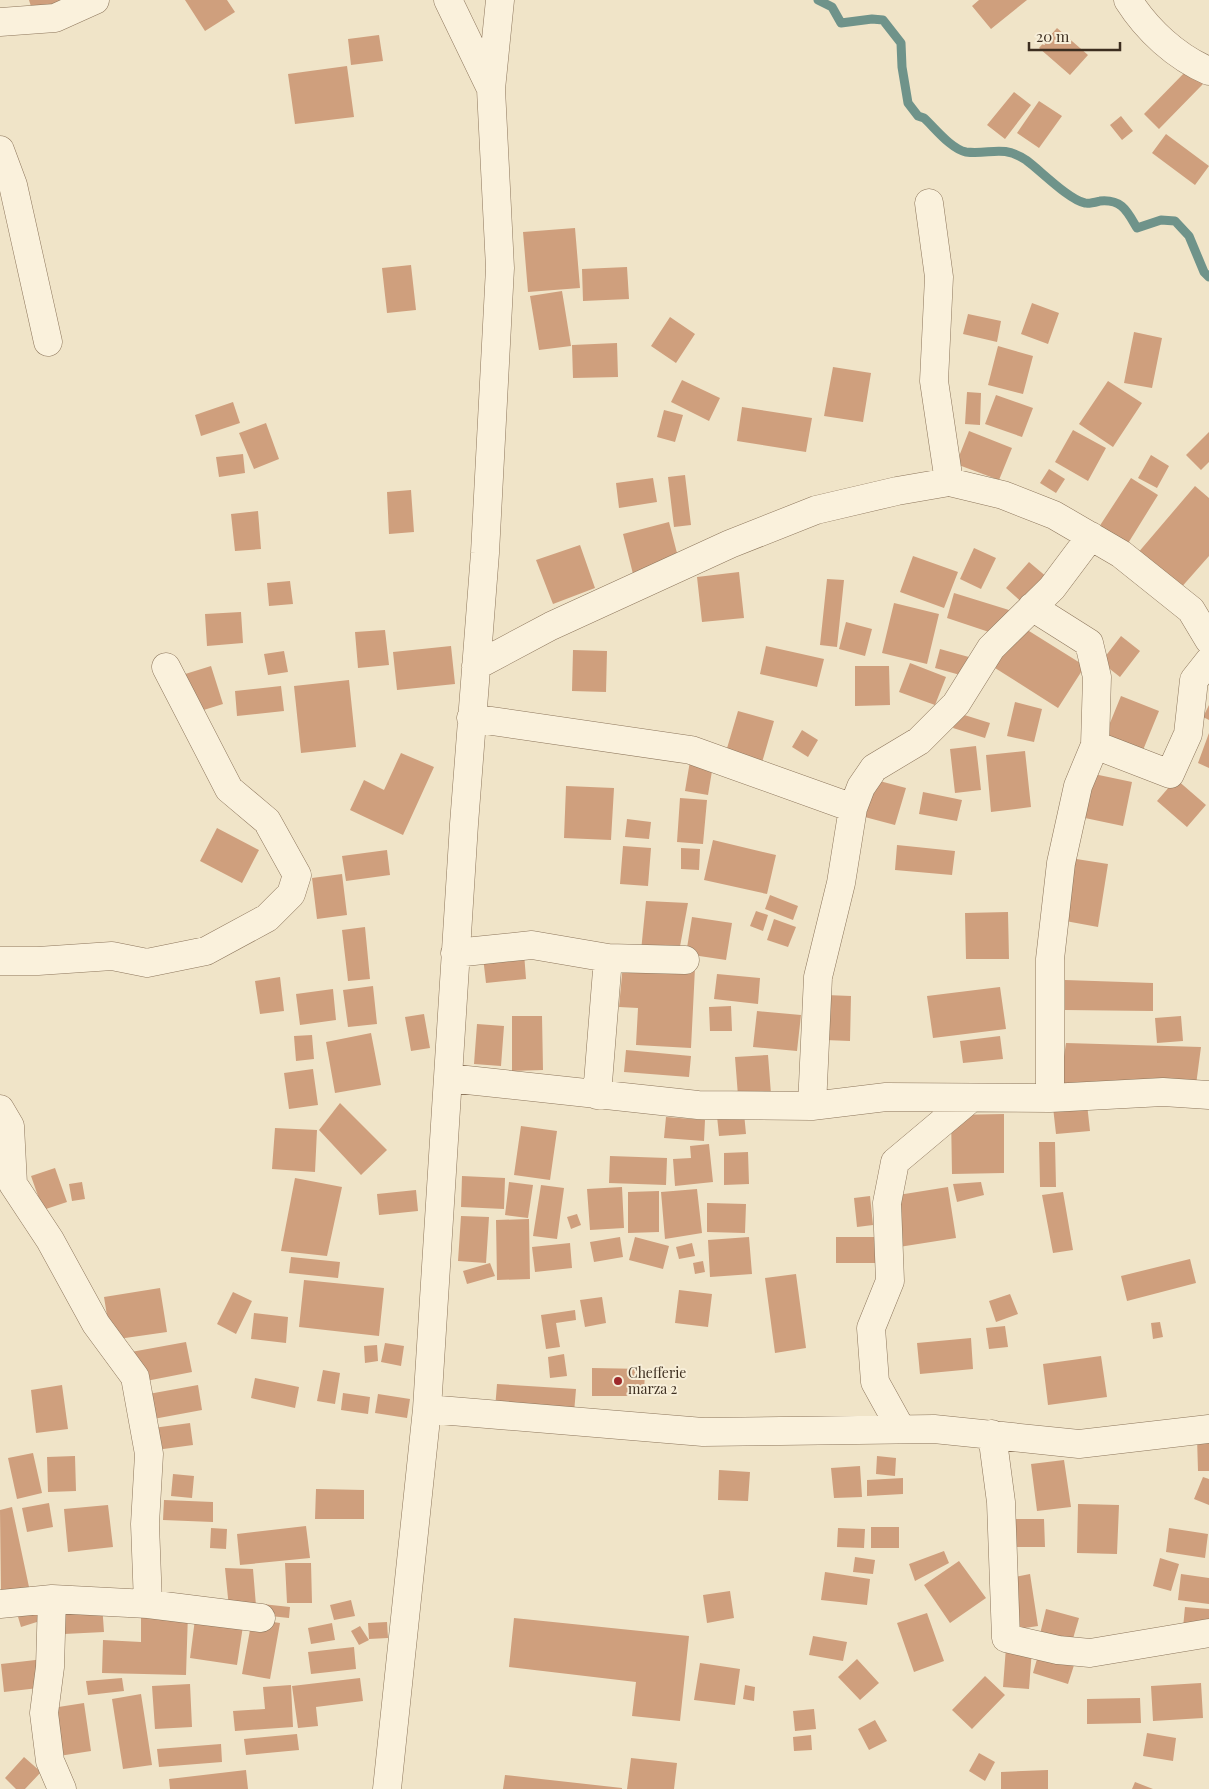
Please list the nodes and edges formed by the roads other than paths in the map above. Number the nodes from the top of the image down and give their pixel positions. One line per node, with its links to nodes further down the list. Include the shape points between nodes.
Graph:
1 (95, 0): 5 (street, via 55,18)
2 (448, 0): 7 (street)
3 (500, 0): 7 (street)
4 (1128, 0): 6 (street, via 1142,22 1190,63)
5 (0, 22)
6 (1209, 71)
7 (491, 88): 16 (street, via 500,268)
8 (0, 150): 10 (street, via 14,185)
9 (929, 203): 11 (street, via 939,277 934,381)
10 (48, 342)
11 (949, 482): 12 (street, via 1004,496 1054,515); 16 (street, via 816,510 730,544 551,626)
12 (1090, 536): 13 (street, via 1052,588); 14 (street, via 1121,554 1191,610)
13 (1032, 607): 19 (street, via 1088,643 1097,677); 20 (street, via 990,648 956,704 919,742 874,768)
14 (1209, 640)
15 (1209, 661): 19 (street, via 1194,680 1188,734 1170,774)
16 (476, 666): 18 (street)
17 (166, 667): 24 (street, via 229,788 267,821 280,844 297,875 291,894 267,918 206,951 147,964 112,956)
18 (471, 718): 20 (street, via 691,750); 21 (street)
19 (1095, 745): 28 (street, via 1078,786 1061,863 1050,958)
20 (852, 808): 30 (street, via 841,883 818,977)
21 (455, 953): 22 (street, via 532,945); 25 (street)
22 (608, 958): 23 (street); 26 (street)
23 (685, 960)
24 (0, 961)
25 (448, 1078): 26 (street); 32 (street)
26 (597, 1095): 30 (street, via 698,1105)
27 (1209, 1095): 28 (street, via 1163,1092)
28 (1050, 1098): 29 (street)
29 (970, 1099): 30 (street, via 886,1097); 33 (street, via 895,1162 887,1203 890,1281 871,1328 875,1382)
30 (812, 1106)
31 (0, 1109): 38 (street, via 10,1126 13,1184 50,1240 96,1324 135,1377 149,1454 145,1524)
32 (427, 1408): 33 (street, via 703,1432); 42 (street)
33 (901, 1429): 35 (street, via 934,1428)
34 (1209, 1429): 35 (street, via 1079,1444)
35 (992, 1434): 40 (street, via 1001,1502 1006,1638 1058,1650 1090,1653)
36 (52, 1599): 37 (street); 38 (street); 41 (street, via 50,1667 44,1713 50,1761)
37 (0, 1604)
38 (148, 1604): 39 (street)
39 (261, 1618)
40 (1209, 1633)
41 (62, 1789)
42 (387, 1789)

